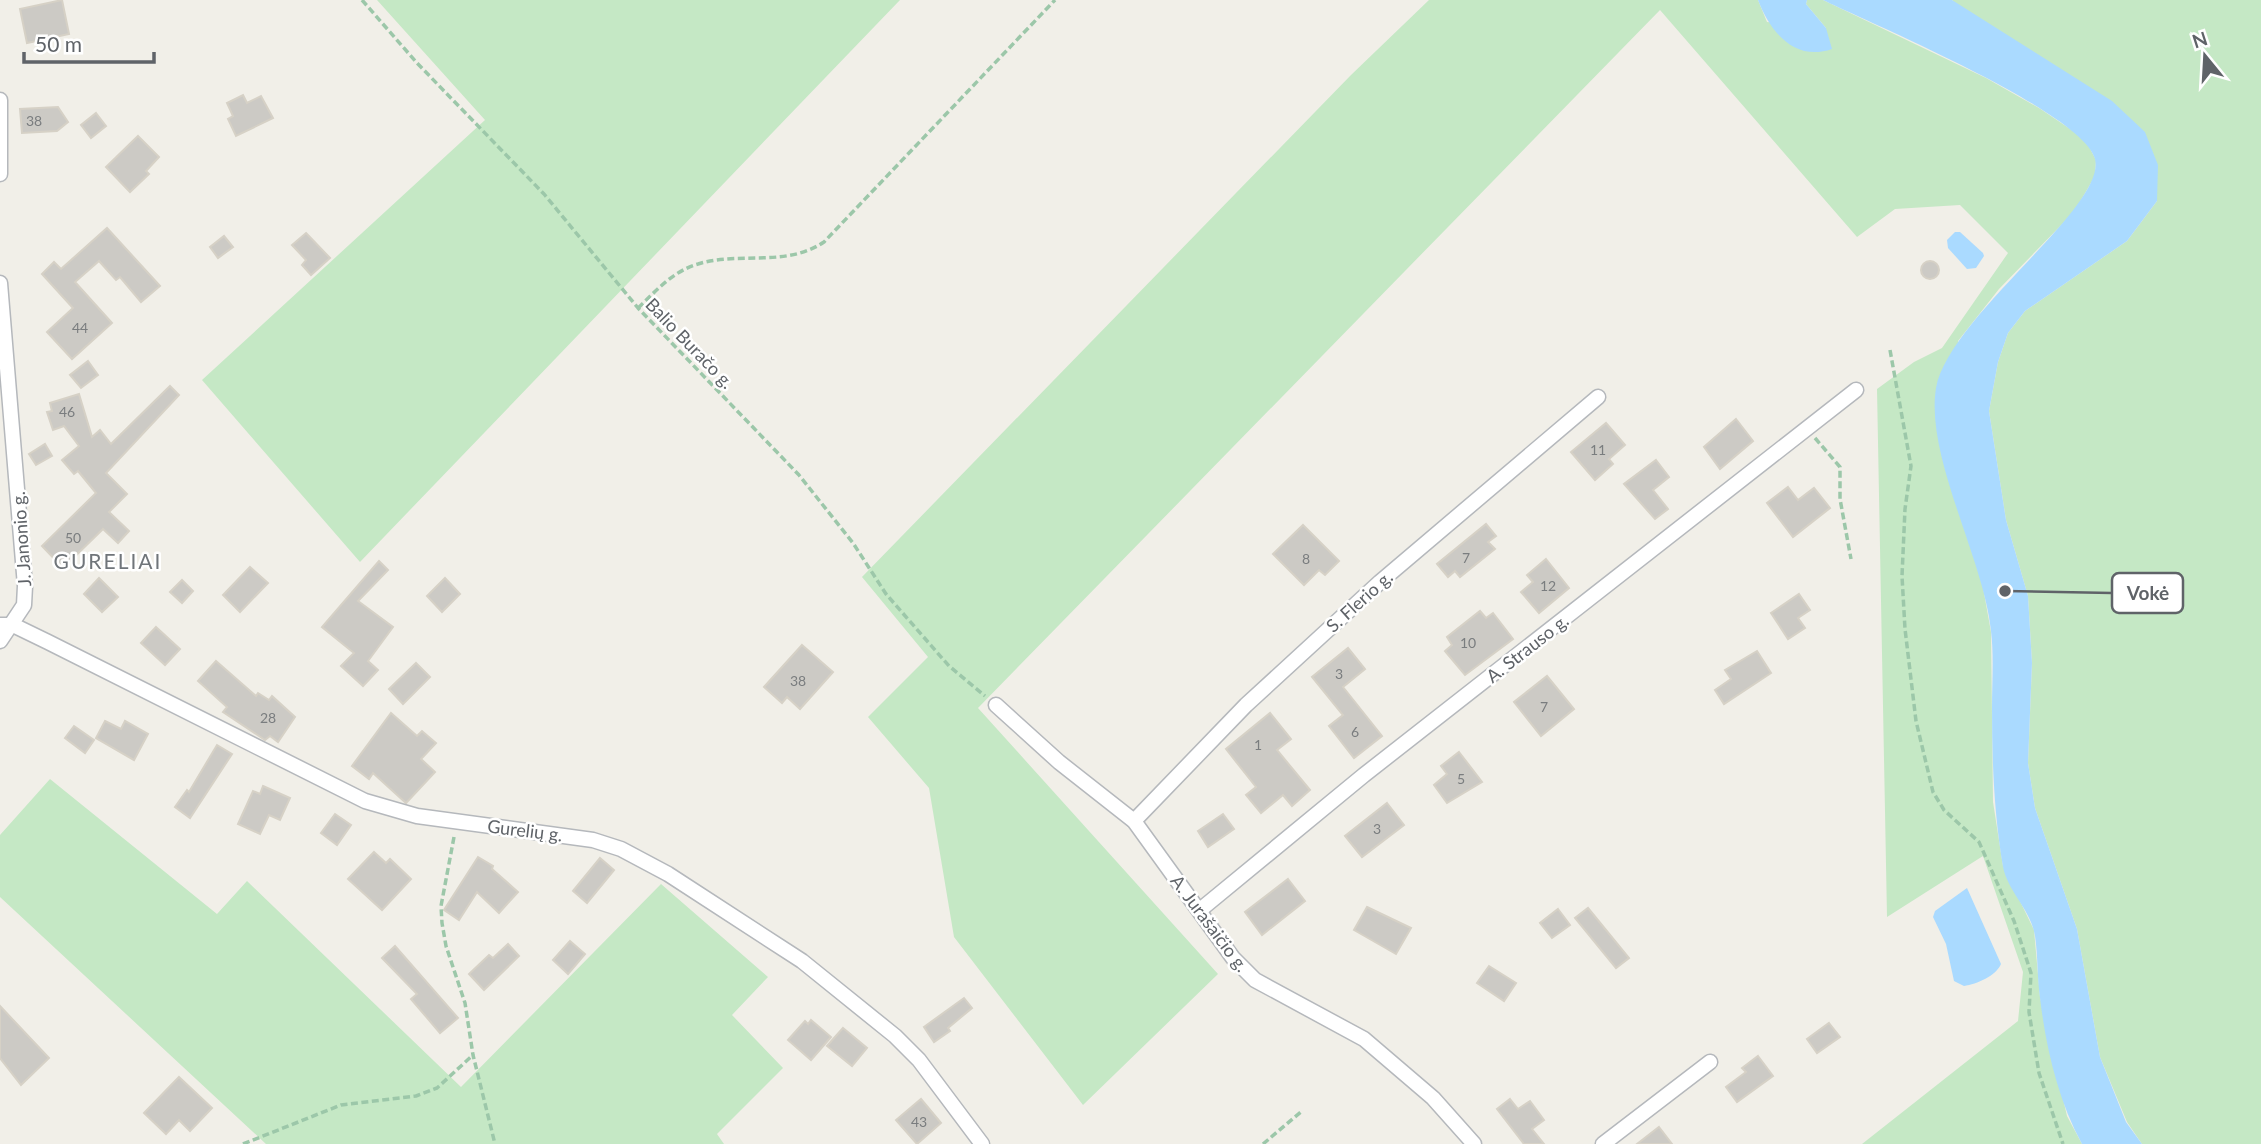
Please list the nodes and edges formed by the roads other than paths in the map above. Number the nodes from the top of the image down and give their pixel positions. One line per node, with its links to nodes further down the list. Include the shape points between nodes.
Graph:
1 (0, 100): 2 (street)
2 (0, 174)
3 (0, 283): 6 (street, J. Janonio g., via 25,586 24,605)
4 (1856, 390): 10 (street, A. Strauso g., via 1364,775)
5 (1598, 397): 9 (street, S. Flerio g., via 1370,590 1246,705)
6 (6, 625): 7 (street, J. Janonio g.); 12 (street, Gurelių g., via 365,801 416,816 593,840 621,849 802,961 895,1036 919,1060)
7 (0, 641)
8 (996, 705): 9 (street, A. Jurašaičio g.)
9 (1134, 821): 10 (street, A. Jurašaičio g.)
10 (1200, 910): 13 (street, A. Jurašaičio g., via 1233,958 1255,980 1364,1039 1433,1098)
11 (1710, 1062): 14 (street)
12 (982, 1144)
13 (1474, 1144)
14 (1603, 1144)

